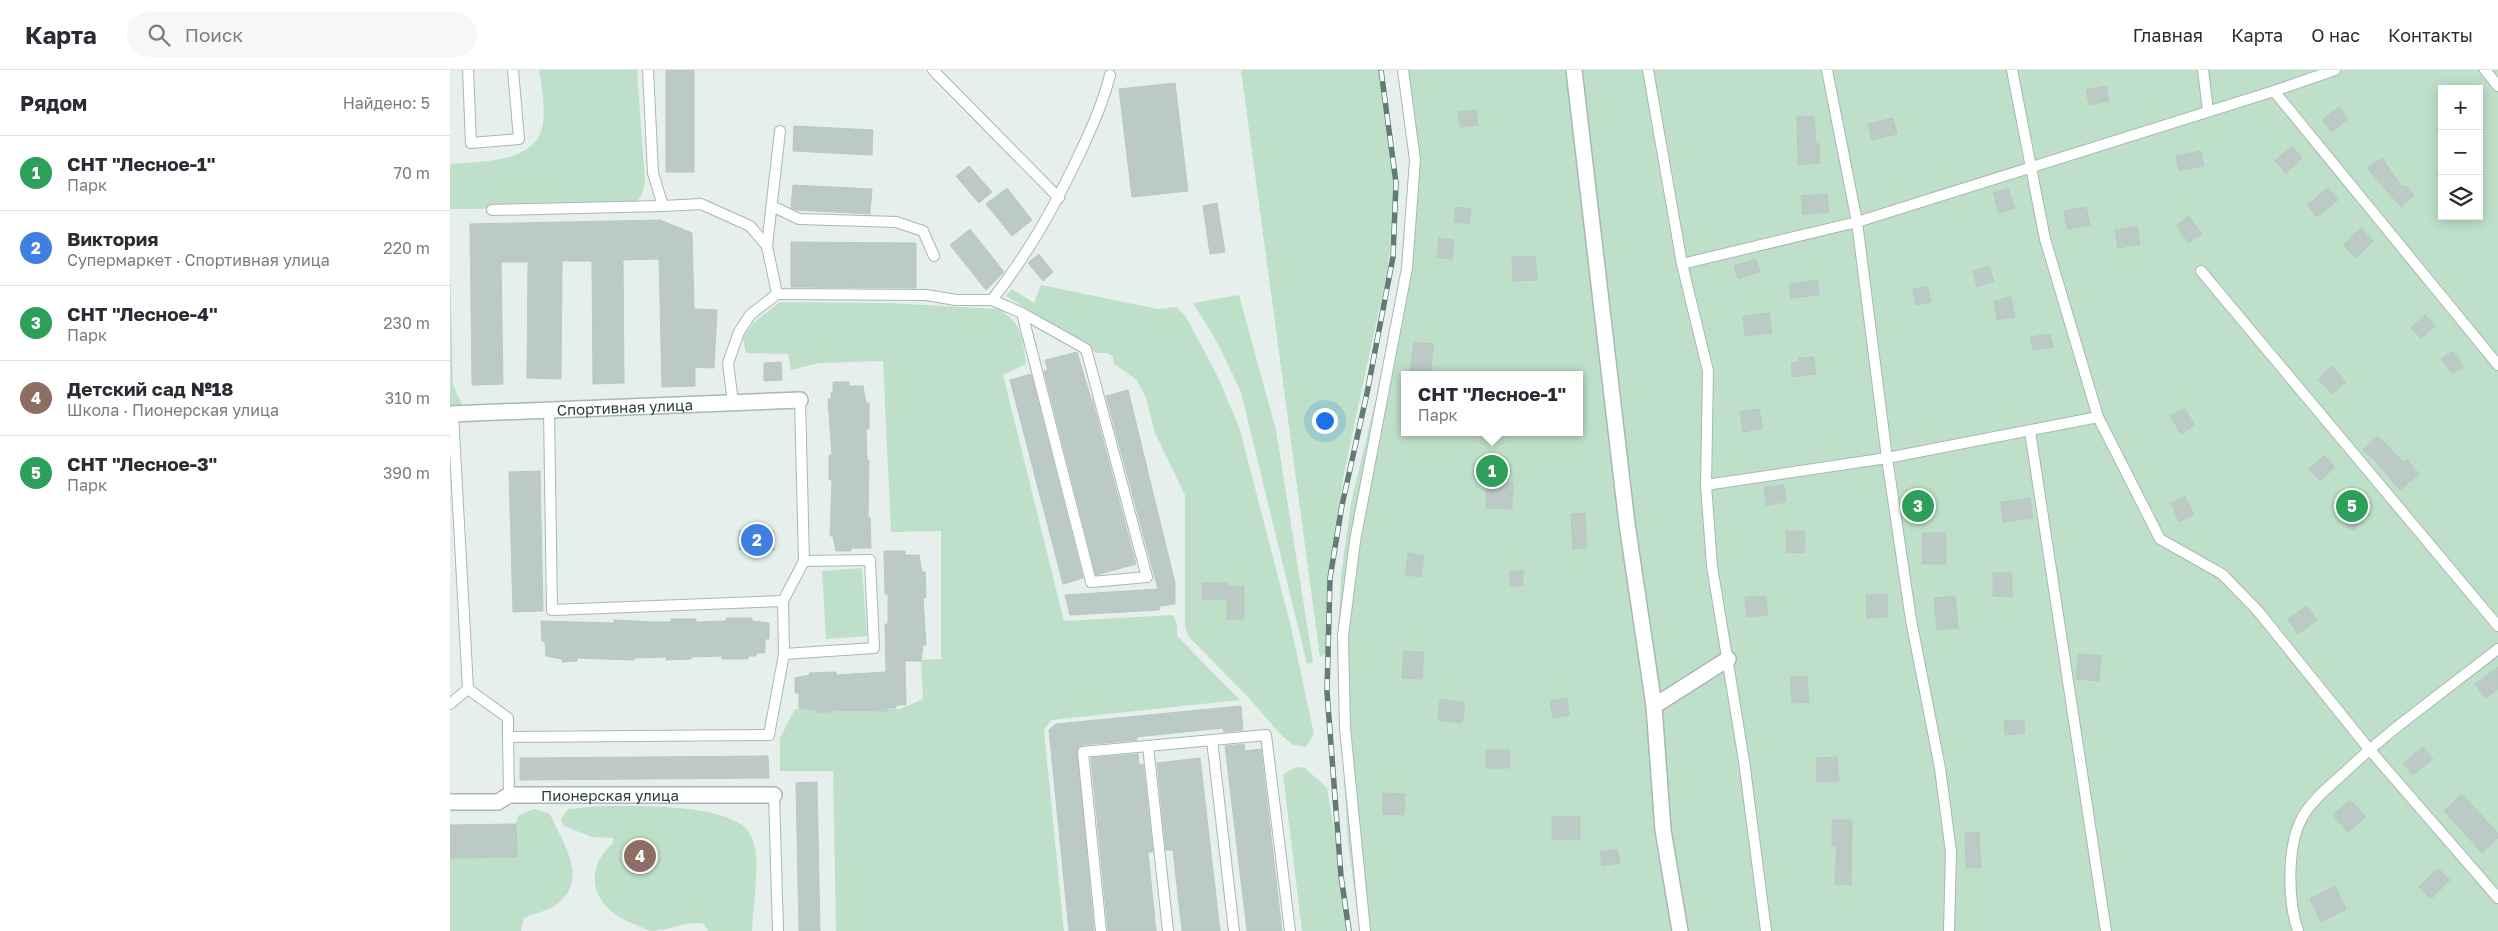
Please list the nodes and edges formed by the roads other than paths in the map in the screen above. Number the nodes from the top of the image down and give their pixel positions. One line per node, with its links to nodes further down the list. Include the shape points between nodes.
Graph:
1 (468, 70): 2 (lane, via 471,143 520,139)
2 (513, 70)
3 (648, 70): 20 (lane, via 653,173)
4 (933, 70): 19 (lane)
5 (1403, 70): 62 (lane, via 1414,160 1407,268 1356,541 1343,636 1345,728)
6 (1574, 70): 48 (street, via 1627,524)
7 (1648, 70): 26 (lane)
8 (1827, 70): 23 (lane)
9 (2012, 70): 18 (lane)
10 (2202, 70): 16 (lane)
11 (2334, 70): 15 (lane)
12 (2485, 70): 14 (lane)
13 (1110, 75): 19 (lane, via 1104,101)
14 (2498, 86)
15 (2274, 91): 16 (lane); 31 (lane)
16 (2208, 111): 18 (lane)
17 (780, 131): 21 (lane)
18 (2029, 167): 23 (lane); 36 (lane, via 2045,239)
19 (1059, 198): 29 (lane, via 1023,260)
20 (663, 206): 22 (lane); 24 (lane, via 701,204 750,226)
21 (772, 206): 24 (lane); 25 (lane, via 799,219 896,222 923,231)
22 (492, 210)
23 (1857, 222): 26 (lane); 38 (lane)
24 (767, 246): 28 (lane)
25 (934, 256)
26 (1682, 264): 39 (lane, via 1708,370)
27 (2201, 270): 42 (lane)
28 (777, 294): 29 (lane, via 926,295 956,300); 33 (lane, via 750,315 738,332 728,363)
29 (992, 300): 30 (lane)
30 (1022, 312): 30 (lane, via 1086,349 1147,577 1091,582)
31 (2498, 365)
32 (800, 400): 33 (street, Спортивная улица); 40 (lane)
33 (732, 403): 34 (street, Спортивная улица)
34 (549, 410): 35 (street, Спортивная улица); 41 (lane, via 552,610)
35 (451, 414): 46 (lane)
36 (2098, 417): 37 (lane); 52 (lane, via 2160,539 2222,574 2258,611)
37 (2030, 431): 38 (lane); 66 (lane)
38 (1887, 458): 39 (lane); 65 (lane, via 1911,620 1940,768 1951,852)
39 (1706, 485): 45 (lane, via 1712,566)
40 (804, 561): 41 (lane); 44 (lane, via 870,560 874,648)
41 (783, 602): 44 (lane)
42 (2498, 626)
43 (2498, 649): 52 (lane)
44 (784, 654): 49 (lane, via 769,735)
45 (1728, 659): 48 (street); 64 (lane)
46 (468, 689): 47 (lane); 49 (lane, via 508,718)
47 (450, 704)
48 (1654, 706): 63 (street, via 1663,830)
49 (508, 737): 53 (lane)
50 (1212, 740): 51 (lane); 60 (lane); 61 (lane, via 1266,735)
51 (1148, 746): 58 (lane, via 1083,752); 59 (lane)
52 (2369, 749): 56 (lane); 67 (lane, via 2325,790 2300,821 2293,844 2291,903)
53 (509, 795): 54 (street, Пионерская улица); 55 (street, Пионерская улица, via 498,802)
54 (774, 795): 57 (lane)
55 (450, 802)
56 (2498, 898)
57 (778, 931)
58 (1101, 931)
59 (1168, 931)
60 (1234, 931)
61 (1290, 931)
62 (1365, 931)
63 (1680, 931)
64 (1766, 931)
65 (1949, 931)
66 (2106, 931)
67 (2298, 931)

